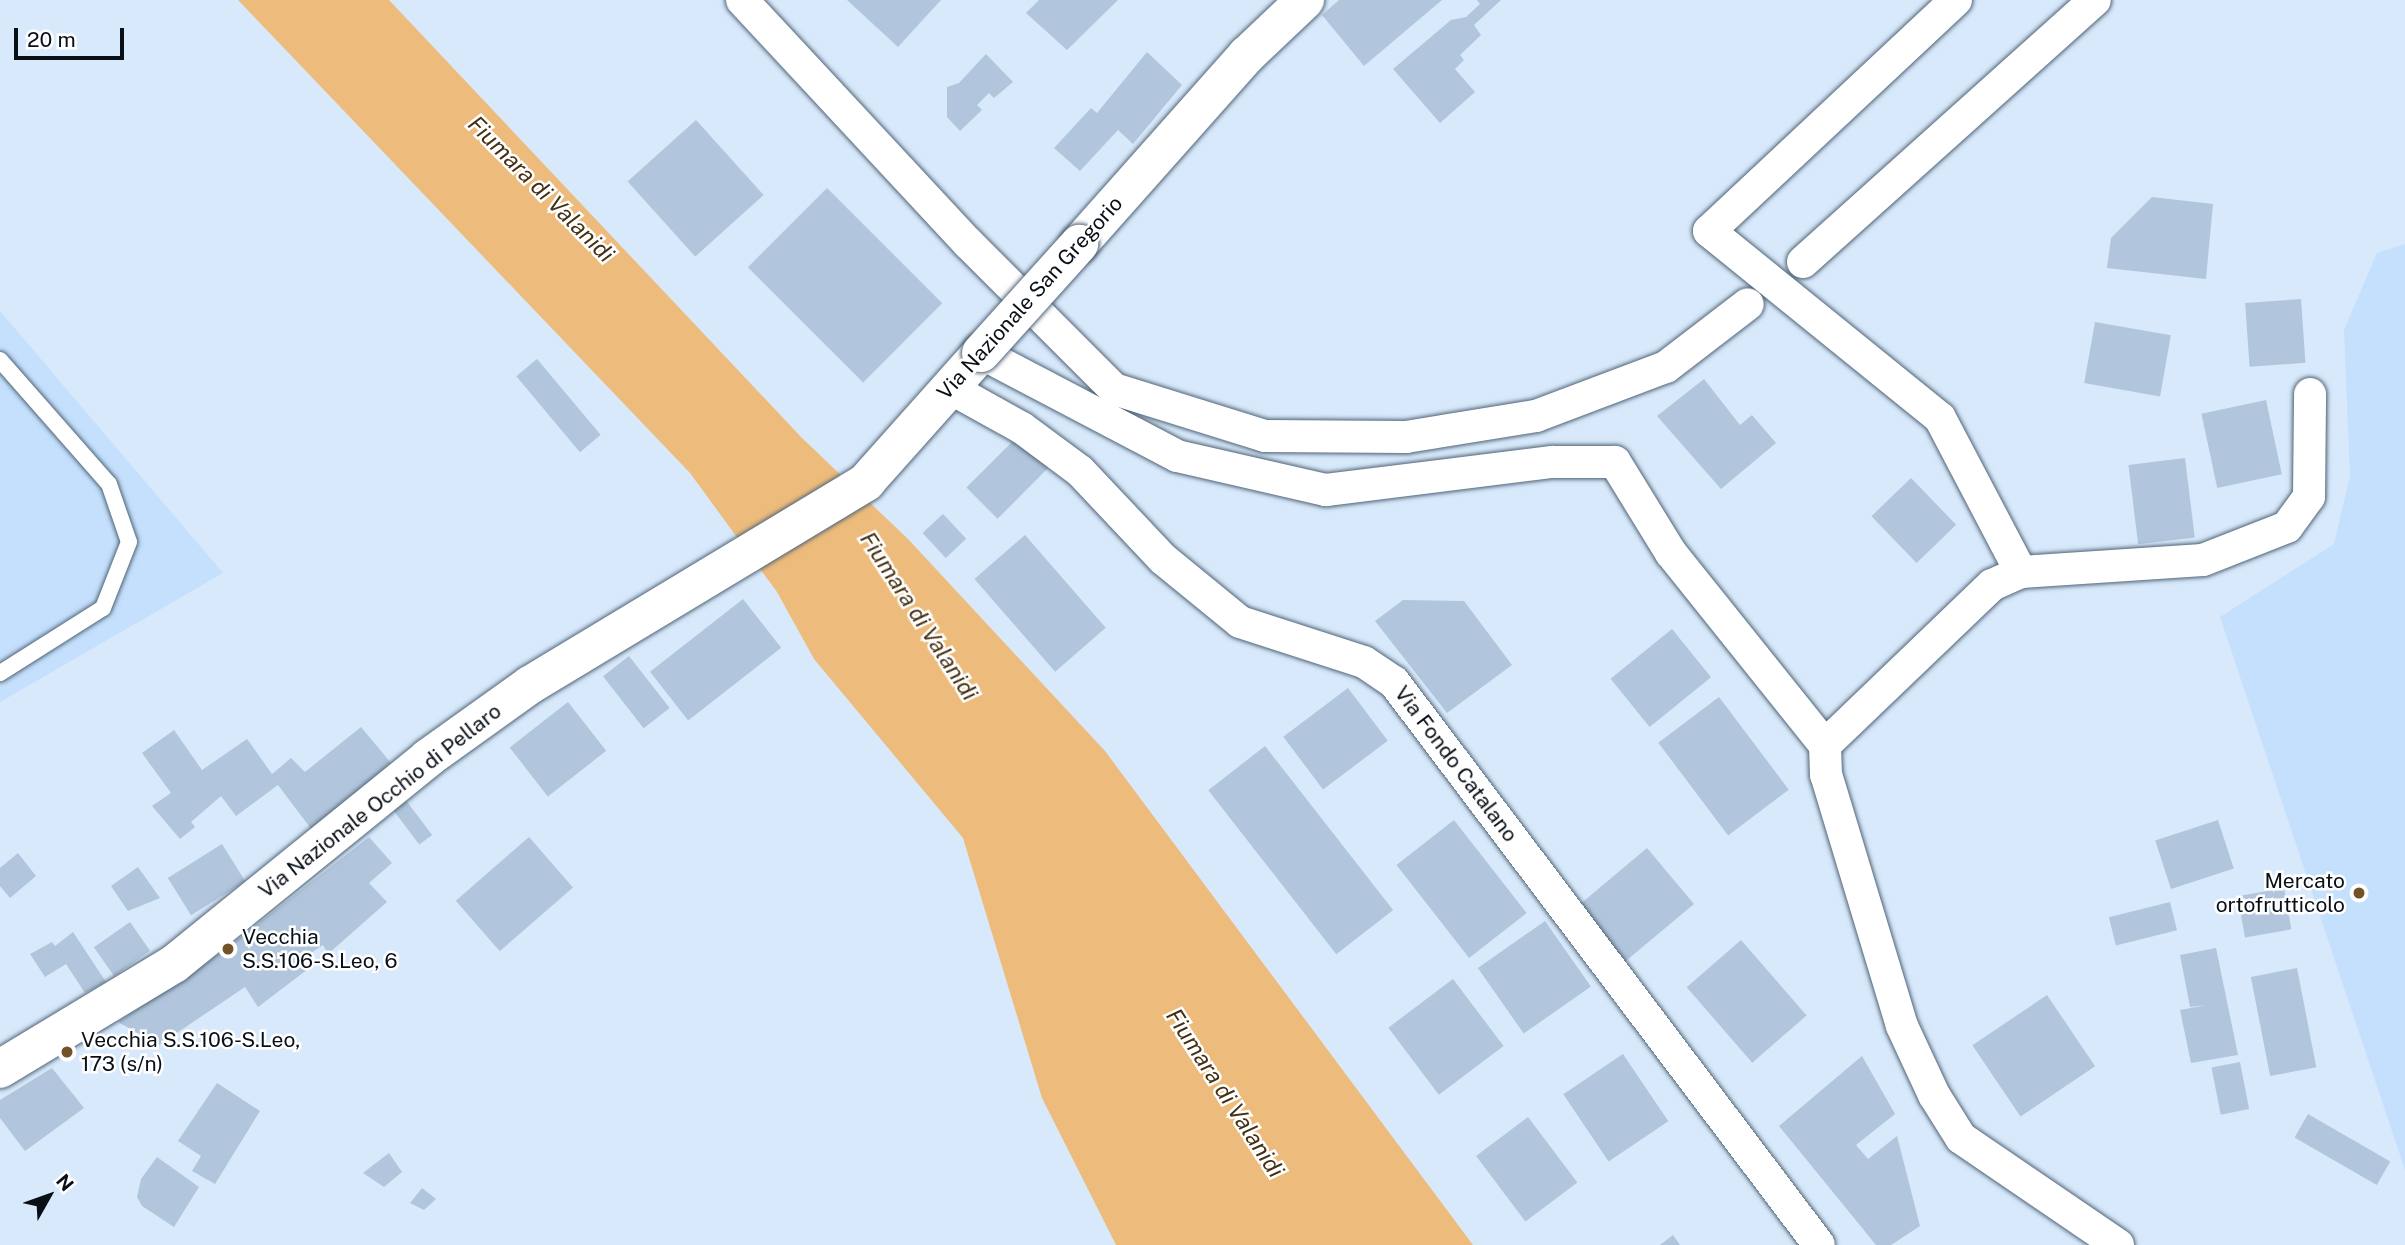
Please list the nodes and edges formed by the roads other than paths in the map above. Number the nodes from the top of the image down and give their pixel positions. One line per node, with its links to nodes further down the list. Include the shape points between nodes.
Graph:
1 (742, 0): 6 (street, via 968,243 1114,389 1265,436 1406,437 1536,416 1666,367)
2 (1305, 0): 7 (street, Via Nazionale San Gregorio, bridge, via 1247,55)
3 (1956, 0): 12 (street, via 1709,231 1940,418)
4 (2095, 0): 5 (street)
5 (1803, 262)
6 (1748, 304)
7 (981, 353): 9 (street, Via Nazionale San Gregorio); 14 (street, via 1177,456 1326,490 1552,462 1615,463 1671,553)
8 (0, 360): 13 (lane, via 108,484 129,542 103,608)
9 (950, 388): 11 (street, Via Nazionale San Gregorio, via 866,482); 16 (street, Via Fondo Catalano, via 1022,428 1080,471 1163,559 1240,622 1364,662 1394,682)
10 (2310, 394): 12 (street, via 2309,498 2287,527 2203,559)
11 (729, 562): 15 (street, Via Nazionale Occhio di Pellaro, via 530,685 428,758 174,964)
12 (2021, 572): 14 (street, via 1992,586)
13 (0, 673)
14 (1825, 745): 17 (street, via 1826,775 1902,1026 1934,1095 1961,1138)
15 (0, 1069)
16 (1819, 1245)
17 (2118, 1245)

